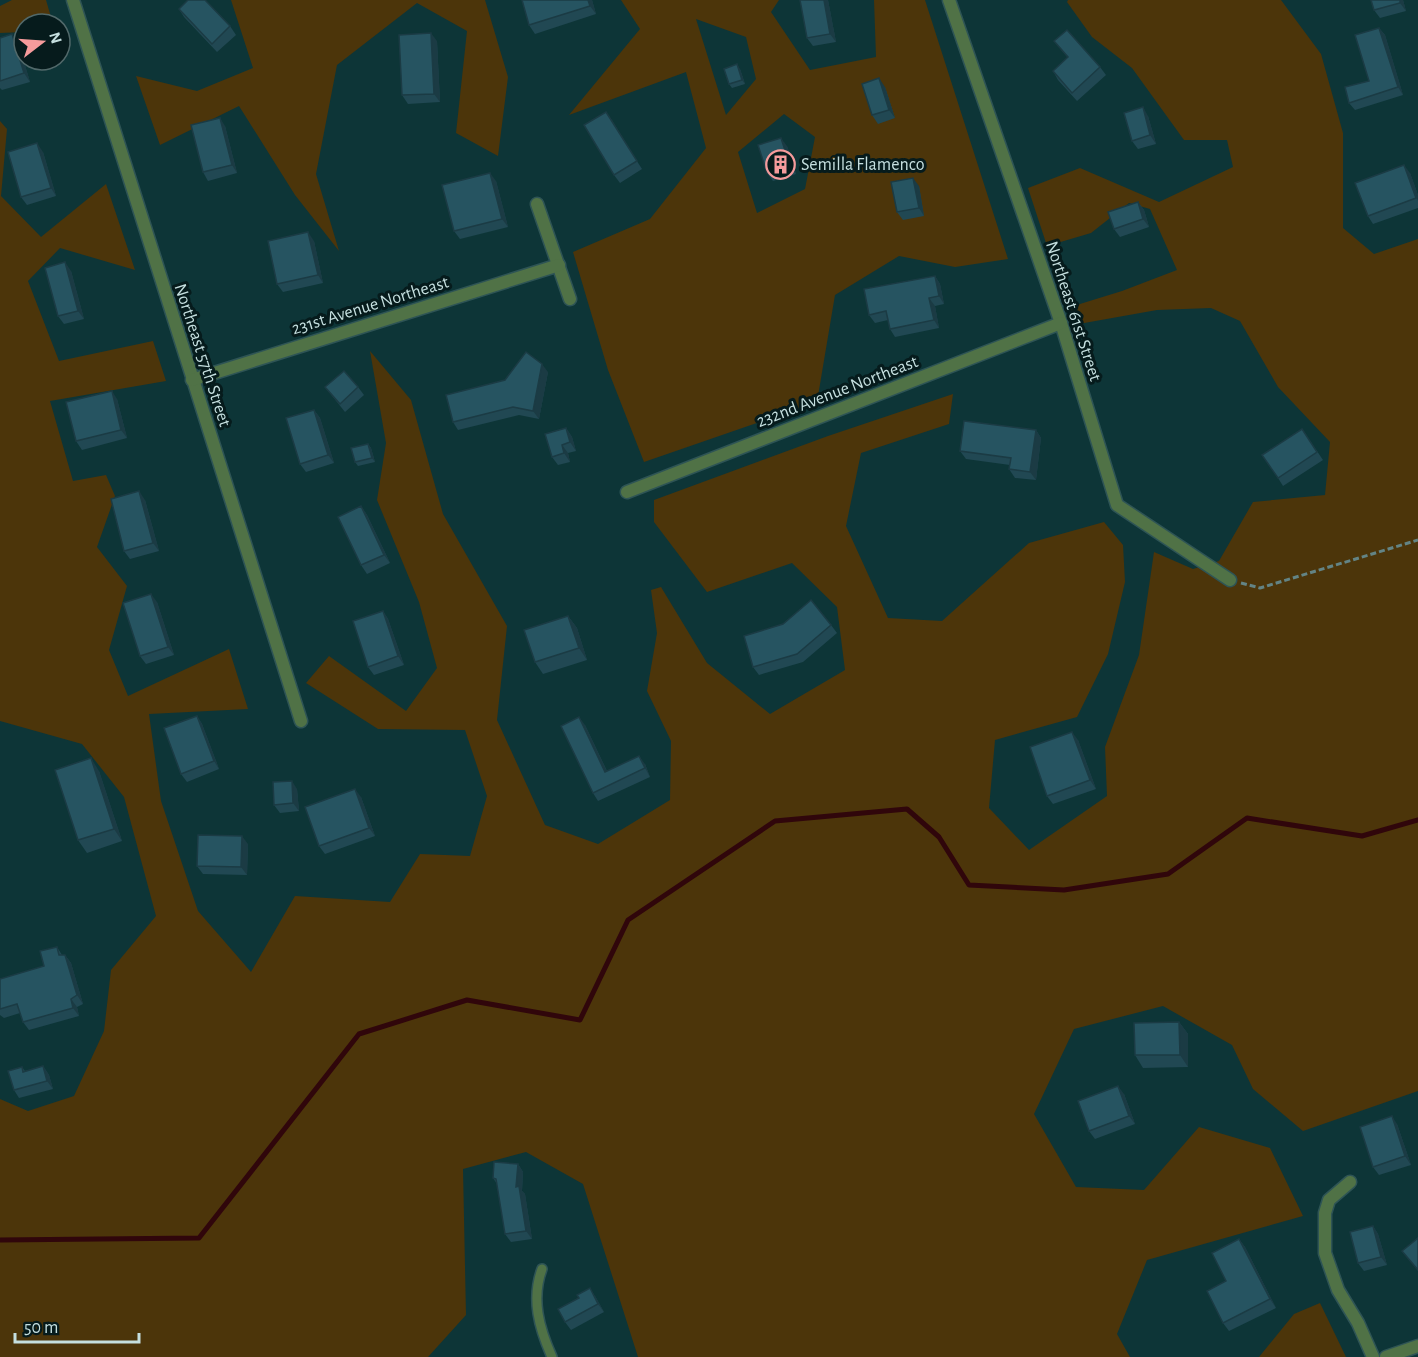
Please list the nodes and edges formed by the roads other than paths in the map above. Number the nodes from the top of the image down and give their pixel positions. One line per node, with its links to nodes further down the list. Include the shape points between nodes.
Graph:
1 (74, 0): 7 (street, Northeast 57th Street)
2 (949, 0): 6 (street, Northeast 61st Street)
3 (537, 204): 4 (street)
4 (558, 265): 5 (street); 7 (street, 231st Avenue Northeast)
5 (570, 299)
6 (1060, 323): 8 (street, 232nd Avenue Northeast); 9 (street, Northeast 61st Street, via 1117,505)
7 (192, 380): 10 (street, Northeast 57th Street)
8 (627, 492)
9 (1230, 580)
10 (301, 721)
11 (1350, 1182): 15 (street, via 1329,1200 1324,1253)
12 (542, 1269): 14 (lane, via 536,1286 536,1310)
13 (1418, 1346): 16 (street)
14 (552, 1357)
15 (1372, 1357)
16 (1386, 1357)

